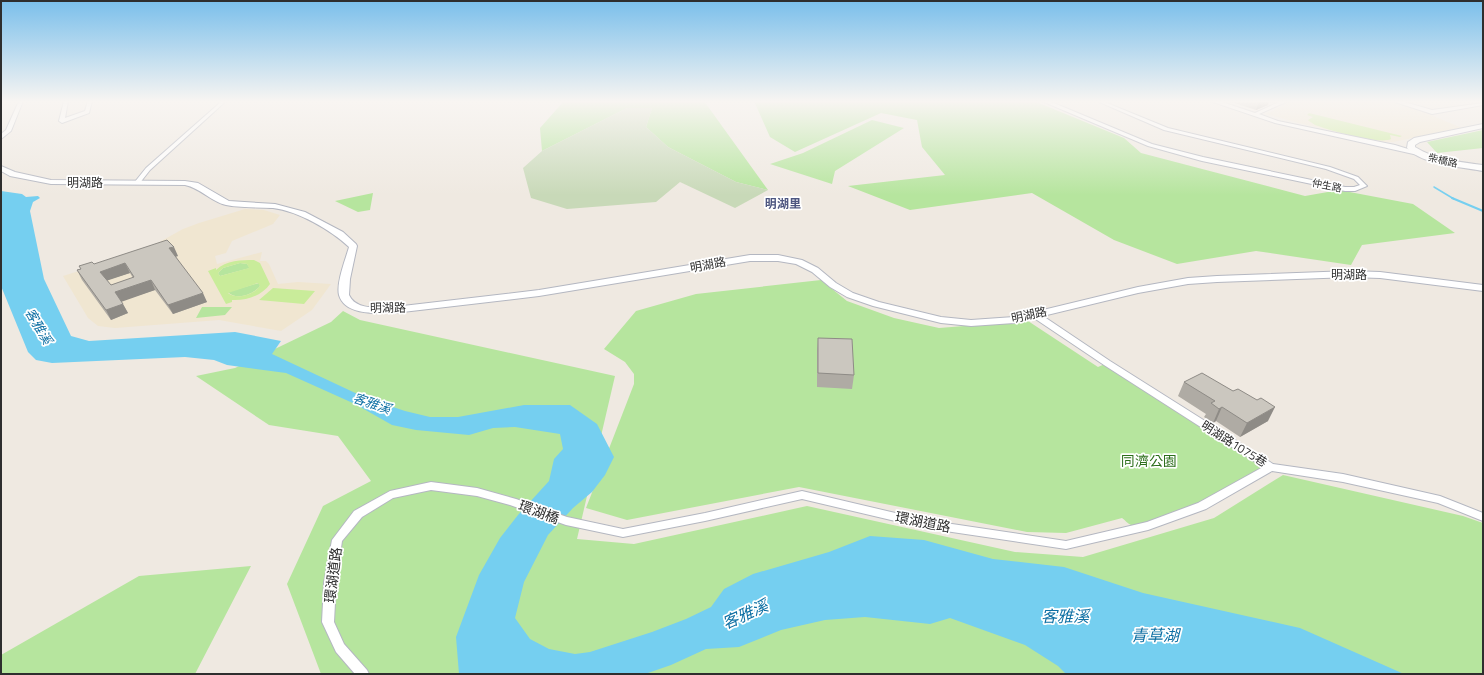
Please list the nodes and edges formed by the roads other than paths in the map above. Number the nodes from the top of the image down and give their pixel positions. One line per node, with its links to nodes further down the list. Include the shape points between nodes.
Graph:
1 (189, 132): 9 (street, via 148,169)
2 (1118, 132): 3 (street, 仲生路, via 1202,159 1337,187 1355,189 1364,186 1356,178 1328,168)
3 (1177, 132)
4 (1328, 132): 6 (street, via 1393,150)
5 (1452, 132): 6 (main road, 柴橋路, via 1417,140 1411,144 1411,148)
6 (1418, 153): 8 (main road, 柴橋路)
7 (1, 168): 9 (street, 明湖路, via 13,174 51,182)
8 (1483, 168)
9 (137, 183): 11 (street, 明湖路, via 195,185 227,203 275,206 302,214 340,234 353,246 343,294 347,302 374,310 539,293 750,258 778,258 798,262 815,270 850,295 941,320 971,323 1014,320)
10 (1483, 288): 11 (street, 明湖路, via 1380,275 1217,278 1138,290)
11 (1034, 314): 12 (street, 明湖路1075巷)
12 (1271, 466): 14 (street, 明湖路1075巷, via 1343,478 1440,500); 15 (street, 環湖道路, via 1202,506 1148,526 1066,545 924,524 802,495 623,533)
13 (512, 502): 15 (street, 環湖橋); 16 (street, 環湖道路, via 477,492 431,486 390,495 358,514 337,540 330,583 328,622 340,648)
14 (1483, 518)
15 (566, 521)
16 (363, 674)

